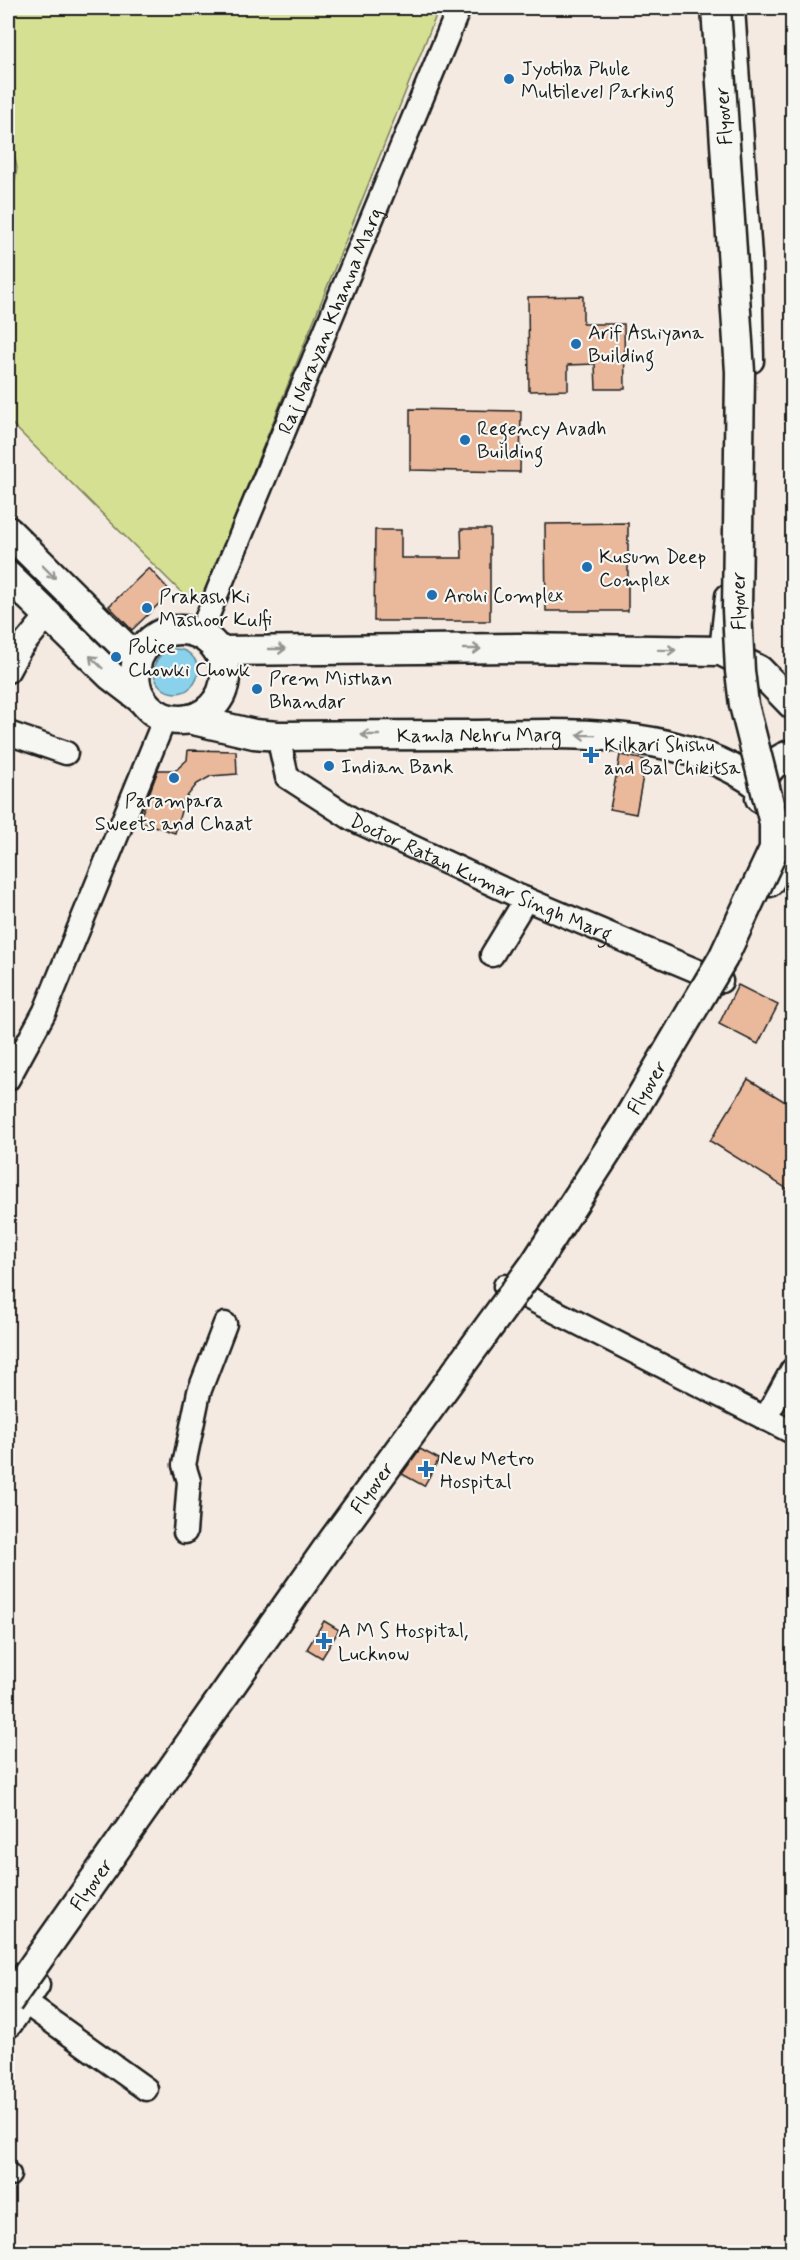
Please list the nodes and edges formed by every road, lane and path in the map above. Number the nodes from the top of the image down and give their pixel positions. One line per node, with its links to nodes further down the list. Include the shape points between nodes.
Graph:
1 (459, 8): 7 (street, Raj Narayan Khanna Marg)
2 (716, 8): 31 (main road, Flyover, bridge, via 740,372 740,671 744,705 774,823 774,849 717,968 622,1129 534,1265 329,1546)
3 (733, 8): 9 (street, via 750,257 753,390)
4 (8, 531): 8 (main road, one-way to 8, via 126,648)
5 (8, 576): 6 (main road)
6 (48, 615): 10 (street, via 20,649); 11 (main road, one-way to 6, via 111,676)
7 (209, 643): 8 (main road, via 175,631 156,637); 9 (main road, one-way to 9); 13 (main road, via 225,667 222,694 204,714)
8 (142, 650): 11 (main road, via 135,683)
9 (721, 651): 12 (main road, via 759,670)
10 (8, 671)
11 (141, 699): 13 (main road, via 152,711)
12 (792, 704)
13 (177, 719): 15 (main road, Kamla Nehru Marg); 24 (street, via 45,1011)
14 (8, 733): 16 (street)
15 (278, 736): 18 (main road, Kamla Nehru Marg, one-way to 15, via 738,770 690,752 623,735); 21 (street, Doctor Ratan Kumar Singh Marg, via 287,777 352,819)
16 (66, 753)
17 (792, 753): 18 (main road, via 766,771)
18 (760, 786): 19 (main road)
19 (766, 820): 20 (main road); 23 (main road, via 764,847 720,946)
20 (792, 841): 23 (main road)
21 (526, 899): 22 (street); 23 (street, Doctor Ratan Kumar Singh Marg)
22 (492, 955)
23 (712, 978): 25 (main road, via 555,1219)
24 (8, 1079)
25 (514, 1291): 28 (street); 31 (main road, via 310,1553)
26 (225, 1324): 30 (street, via 199,1392 184,1465 189,1481)
27 (792, 1370): 28 (street)
28 (765, 1419): 29 (street)
29 (792, 1432)
30 (185, 1532)
31 (11, 2001): 32 (street)
32 (146, 2089)

